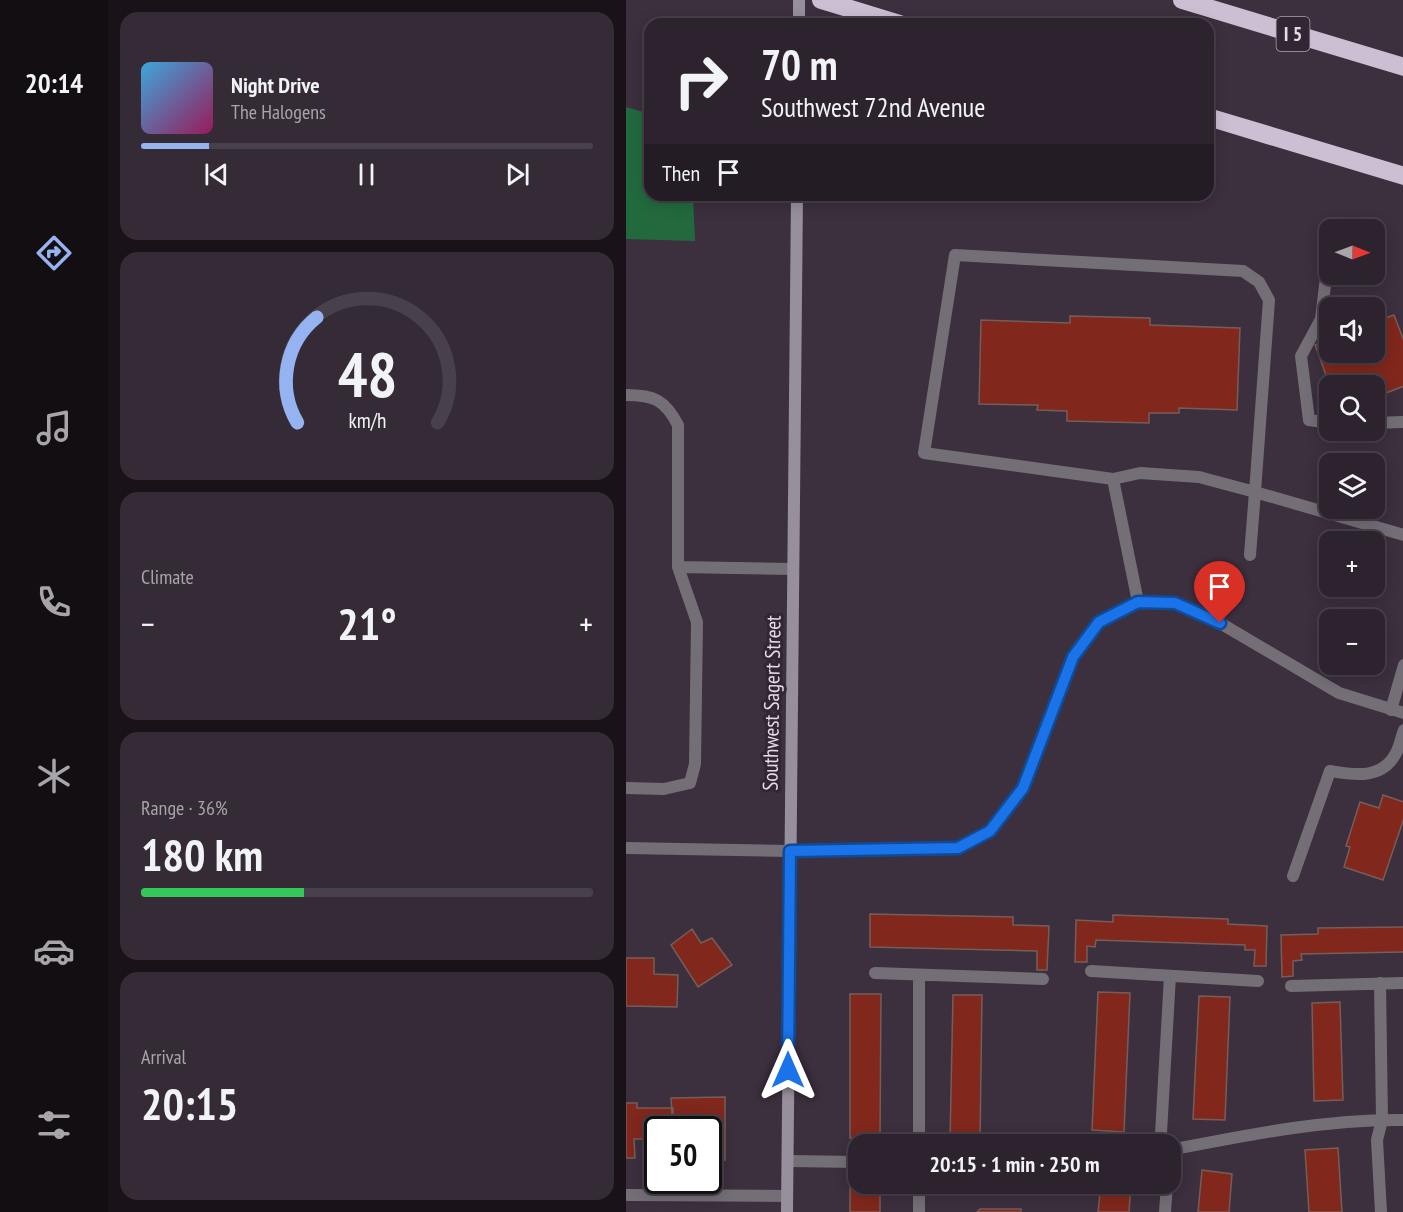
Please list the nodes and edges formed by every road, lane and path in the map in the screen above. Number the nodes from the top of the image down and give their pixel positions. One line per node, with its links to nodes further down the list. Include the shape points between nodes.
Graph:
1 (799, 0): 4 (main road)
2 (821, 0): 5 (highway)
3 (1182, 0): 6 (highway, I 5)
4 (799, 18)
5 (880, 18)
6 (1403, 67)
7 (1214, 119): 8 (highway)
8 (1403, 176)
9 (797, 201): 20 (main road, Southwest Sagert Street)
10 (1325, 285): 12 (street, via 1321,319 1301,356 1309,420)
11 (626, 395): 19 (street, via 656,399 670,409 678,425)
12 (1319, 421)
13 (1403, 422): 14 (street)
14 (1385, 423)
15 (1113, 479): 16 (street, via 1140,473 1199,477); 16 (street, via 924,453 955,255 1243,271 1259,282 1269,300); 21 (street)
16 (1255, 492): 17 (street); 18 (street)
17 (1403, 535)
18 (1250, 555)
19 (678, 567): 20 (street); 25 (street, via 697,621 695,764 690,783 664,789)
20 (793, 569): 27 (main road, Southwest Sagert Street)
21 (1138, 602): 23 (street, via 1175,603 1220,623 1339,693); 27 (street, via 1099,622 1073,657 1023,788 990,831 958,848)
22 (1403, 665): 23 (street)
23 (1397, 711)
24 (1403, 730): 28 (street, via 1396,754 1379,771 1359,776 1330,771)
25 (626, 788)
26 (626, 848): 27 (street)
27 (790, 851): 43 (main road, Southwest Sagert Street)
28 (1293, 876)
29 (1091, 971): 32 (street)
30 (875, 973): 31 (street)
31 (920, 975): 33 (street); 40 (street)
32 (1170, 976): 34 (street); 41 (street)
33 (1043, 979)
34 (1258, 981)
35 (1380, 983): 36 (street); 37 (street); 38 (street)
36 (1403, 983)
37 (1291, 986)
38 (1382, 1120): 39 (street); 42 (street, via 1255,1134); 52 (street, via 1378,1140)
39 (1403, 1120)
40 (919, 1134)
41 (1161, 1134)
42 (1181, 1148)
43 (788, 1161): 44 (street); 48 (main road, Southwest Sagert Street)
44 (848, 1162)
45 (919, 1194): 50 (street)
46 (1166, 1194): 51 (street)
47 (626, 1195): 48 (street)
48 (787, 1196): 49 (main road, Southwest Sagert Street)
49 (787, 1212)
50 (919, 1212)
51 (1165, 1212)
52 (1381, 1212)

